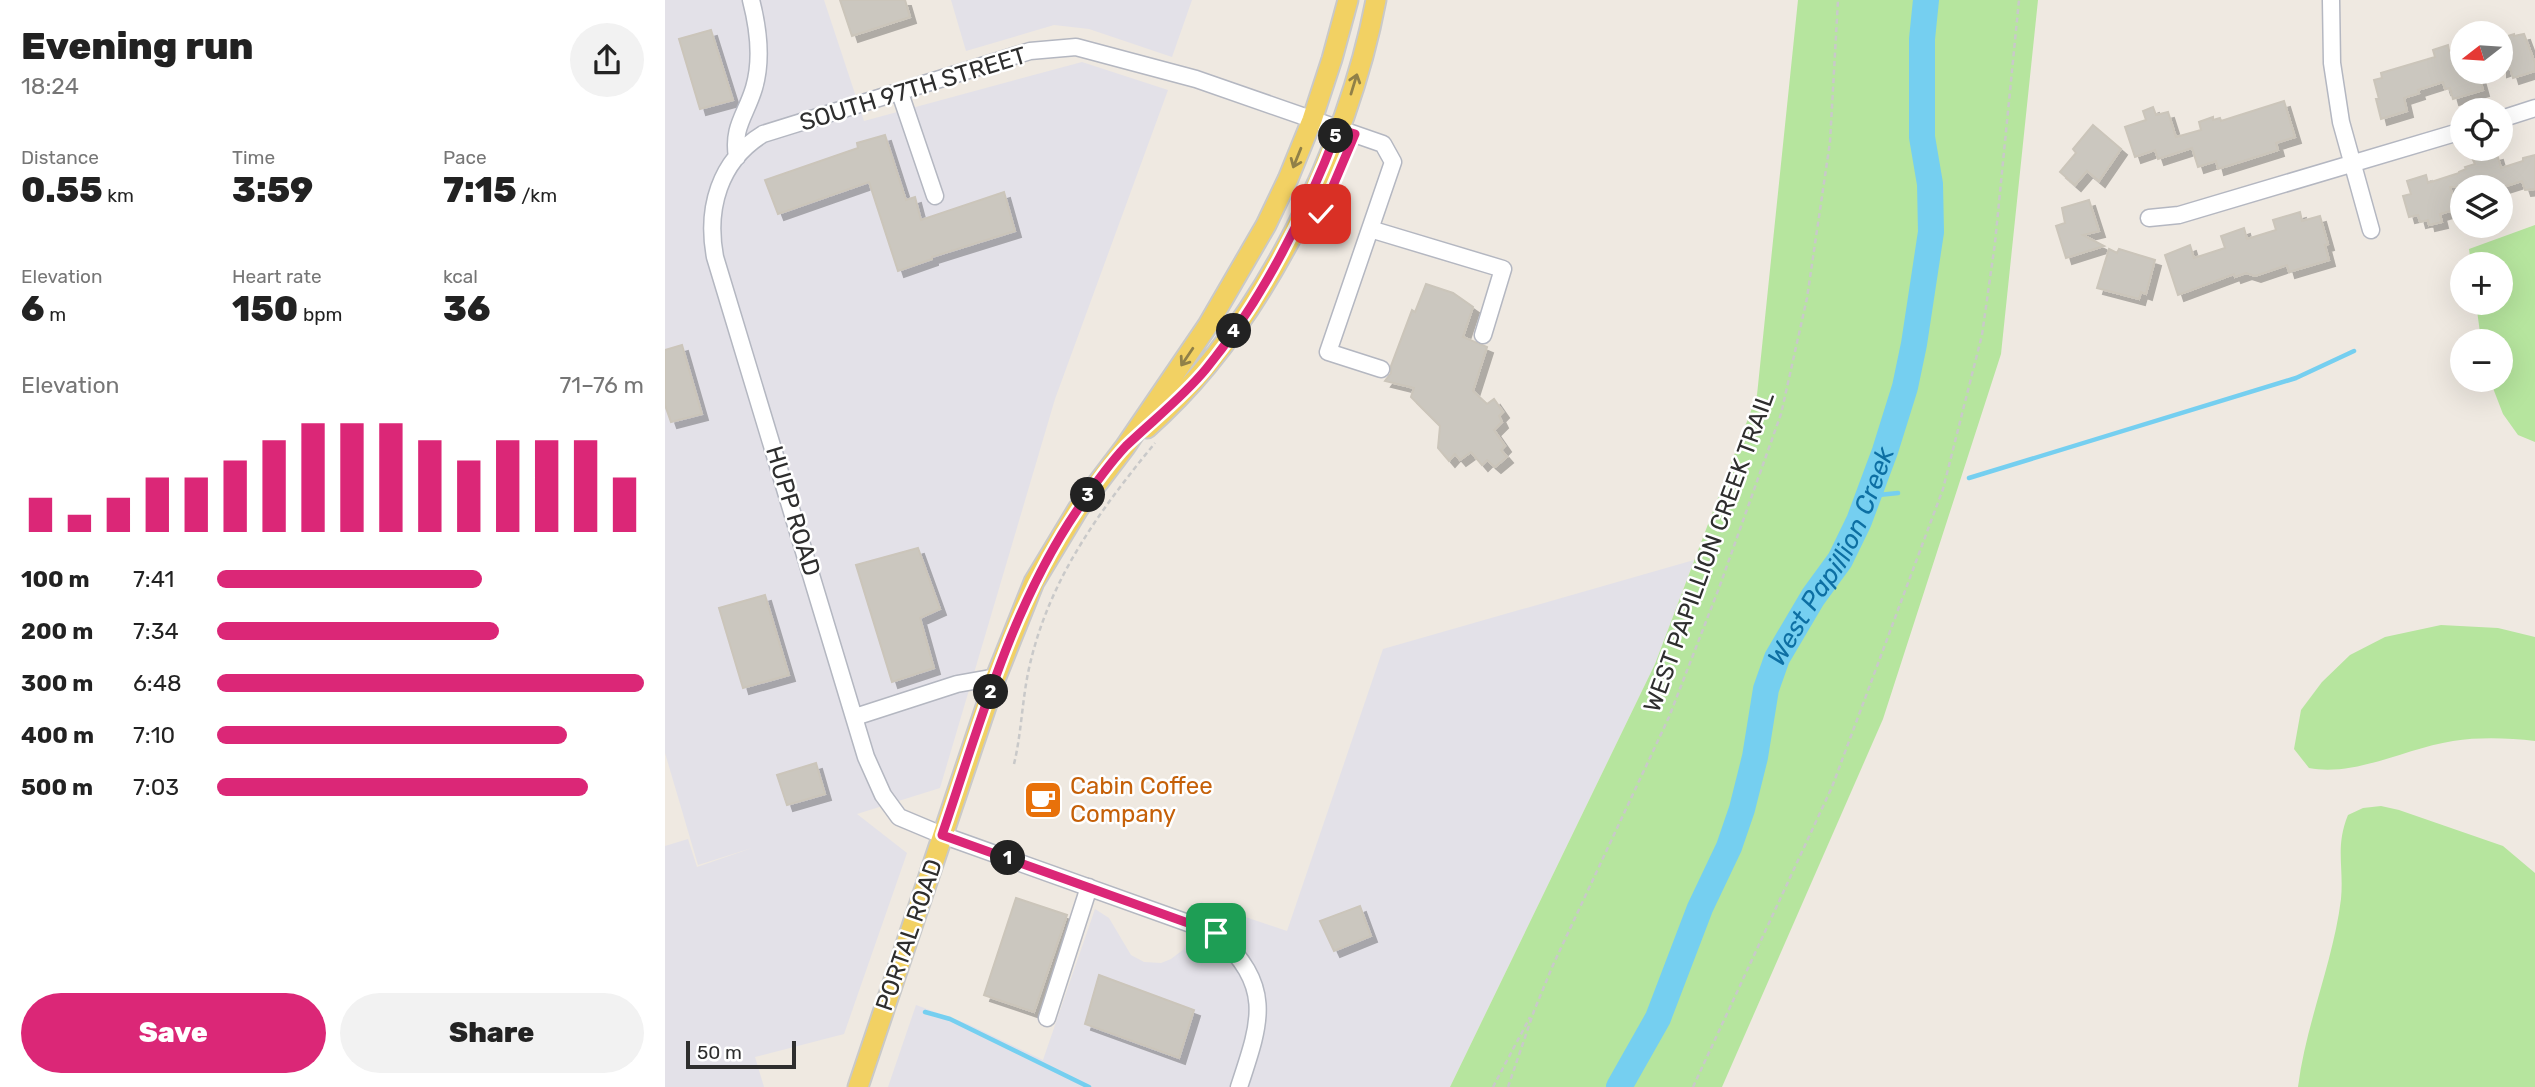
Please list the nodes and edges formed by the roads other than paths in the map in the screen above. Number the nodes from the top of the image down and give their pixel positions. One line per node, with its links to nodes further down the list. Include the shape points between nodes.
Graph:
1 (751, 0): 11 (street, via 759,68 736,132)
2 (1347, 0): 8 (main road, PORTAL ROAD)
3 (1376, 0): 9 (main road, PORTAL ROAD, one-way to 3)
4 (2331, 0): 12 (street, via 2332,63)
5 (900, 93): 8 (street, SOUTH 97TH STREET, via 1030,51 1076,47 1196,79); 11 (street, SOUTH 97TH STREET, via 763,134 746,144); 13 (street)
6 (2535, 108): 7 (street)
7 (2513, 115)
8 (1312, 120): 9 (street, SOUTH 97TH STREET); 19 (main road, PORTAL ROAD, one-way to 19, via 1289,179 1244,265)
9 (1338, 129): 15 (street, SOUTH 97TH STREET, via 1383,144 1394,162); 19 (main road, PORTAL ROAD, via 1303,214 1246,313 1176,403)
10 (2450, 135): 12 (street)
11 (737, 157): 21 (street, HUPP ROAD, via 718,184 711,237 715,257)
12 (2351, 164): 14 (street, via 2179,215); 16 (street)
13 (936, 196)
14 (2149, 218)
15 (1370, 229): 17 (street, via 1503,269); 18 (street, via 1328,352)
16 (2371, 230)
17 (1483, 335)
18 (1381, 369)
19 (1125, 447): 20 (main road, PORTAL ROAD, via 1050,552)
20 (996, 677): 21 (street, via 957,684); 22 (main road, PORTAL ROAD)
21 (855, 717): 22 (street, HUPP ROAD, via 866,757 899,817)
22 (942, 835): 23 (street, HUPP ROAD); 25 (main road, PORTAL ROAD)
23 (1089, 887): 24 (street); 26 (street, HUPP ROAD, via 1216,933 1237,953 1258,998 1258,1025)
24 (1047, 1018)
25 (858, 1087)
26 (1239, 1087)

